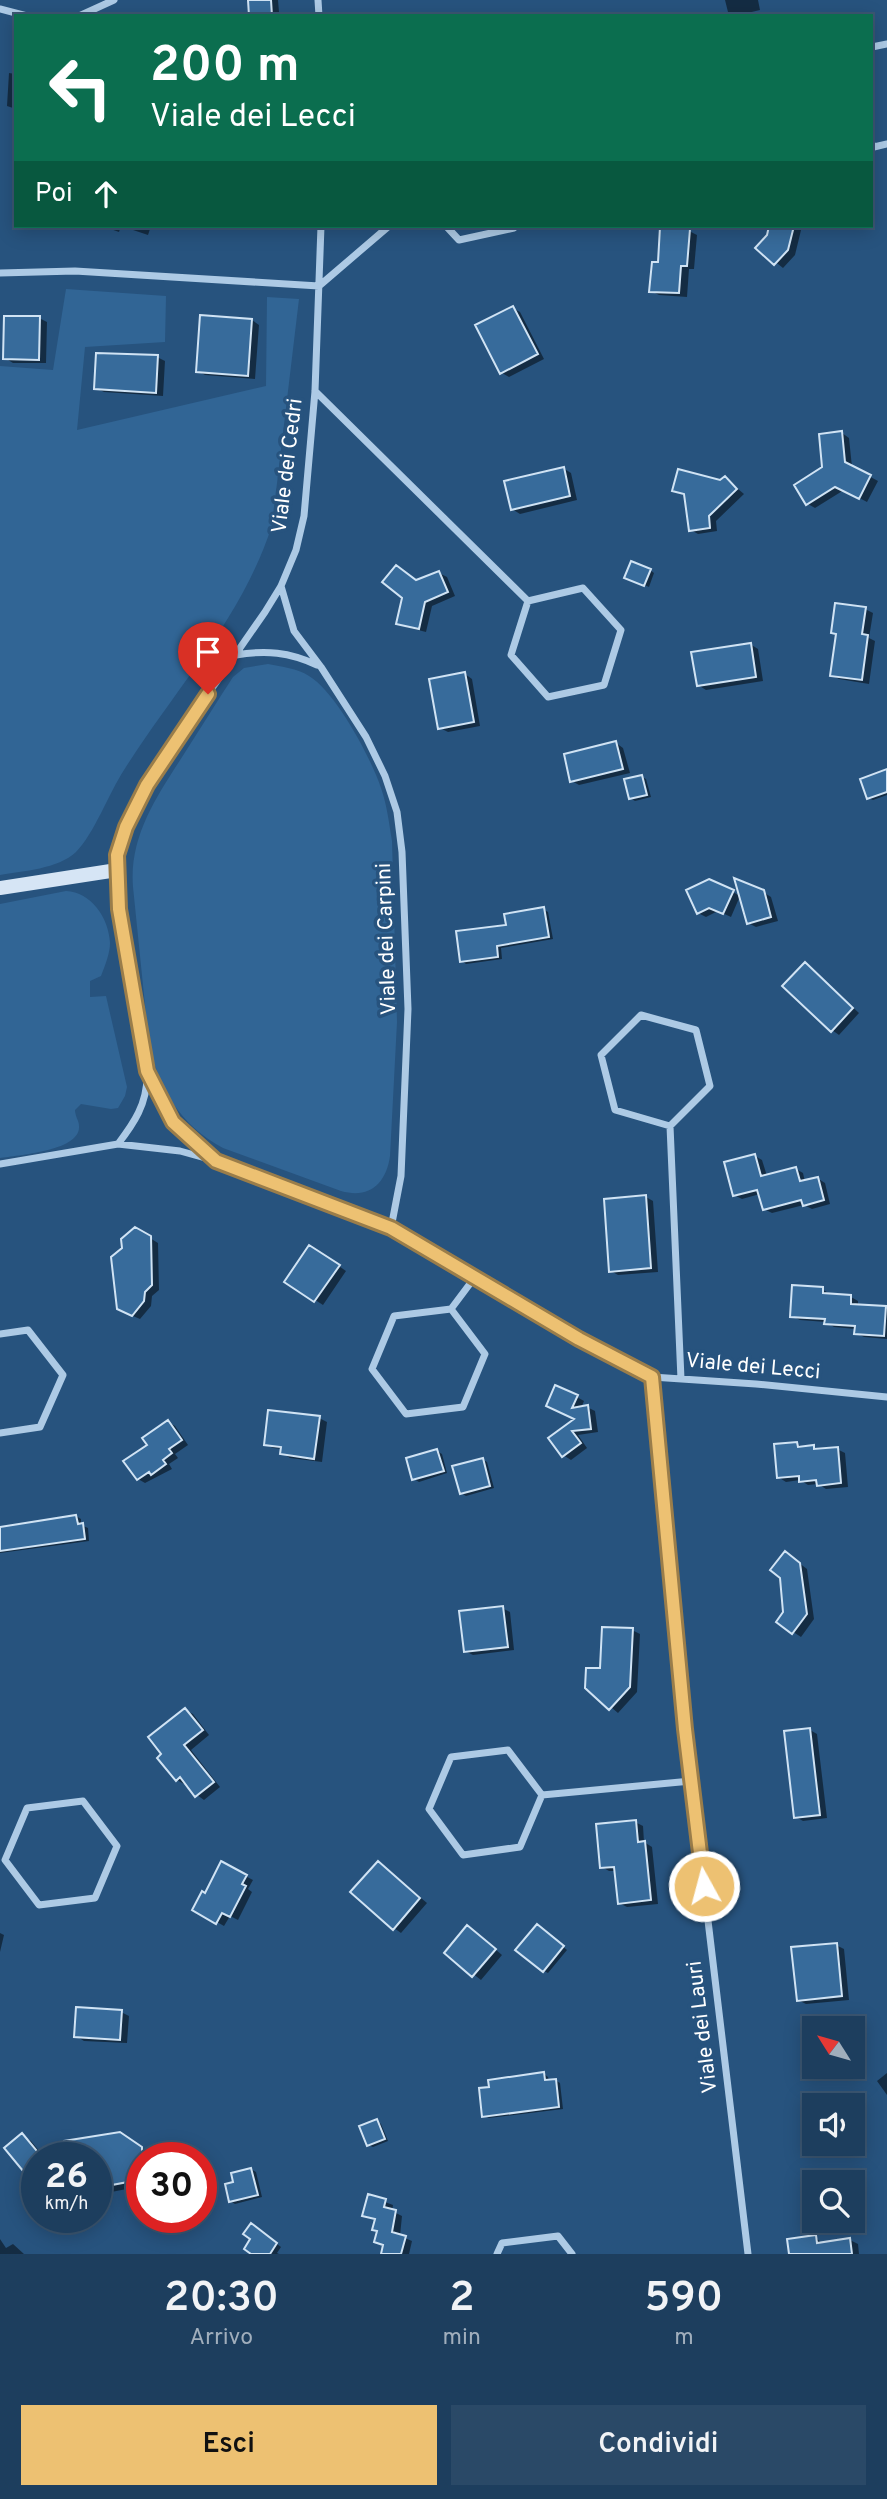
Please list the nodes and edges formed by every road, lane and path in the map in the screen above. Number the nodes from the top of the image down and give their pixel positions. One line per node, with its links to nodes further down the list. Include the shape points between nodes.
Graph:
1 (114, 0): 4 (street)
2 (0, 9): 3 (street)
3 (19, 14)
4 (83, 14)
5 (321, 228): 10 (street, Viale dei Cedri)
6 (387, 228): 10 (street)
7 (448, 228): 8 (street, via 459,240)
8 (514, 228)
9 (0, 273): 10 (street, via 75,271)
10 (319, 286): 11 (street, Viale dei Cedri)
11 (315, 391): 12 (street, Viale dei Cedri, via 304,516); 13 (street)
12 (281, 586): 14 (street, Viale dei Cedri); 15 (street, Viale dei Carpini, via 294,631)
13 (528, 601): 13 (street, via 510,655 548,697 604,685 621,631 583,588)
14 (236, 656): 15 (street, via 279,652); 16 (street, Viale dei Cedri, via 142,794 123,834)
15 (321, 667): 23 (street, Viale dei Carpini, via 385,776 397,812 402,852 408,1009 401,1176)
16 (117, 870): 17 (street); 18 (street, Viale dei Cedri, via 119,909)
17 (0, 888)
18 (147, 1071): 20 (street, via 143,1104); 21 (street, via 173,1122)
19 (670, 1126): 19 (street, via 710,1086 696,1030 641,1015 601,1055 606,1077 615,1110); 28 (street)
20 (118, 1144): 21 (street, Viale dei Lecci, via 168,1148); 22 (street, Viale dei Lecci)
21 (216, 1161): 23 (street, Viale dei Lecci)
22 (0, 1164)
23 (391, 1228): 24 (street, Viale dei Lecci)
24 (475, 1277): 25 (street); 27 (street, Viale dei Lecci)
25 (451, 1309): 25 (street, via 394,1316 372,1368 406,1414 463,1406 481,1365 485,1354)
26 (0, 1334): 30 (street, via 29,1330 63,1375 40,1427)
27 (652, 1377): 28 (street, Viale dei Lecci); 31 (street, Viale dei Lauri)
28 (681, 1379): 29 (street, Viale dei Lecci)
29 (887, 1397)
30 (0, 1433)
31 (691, 1781): 32 (street); 36 (street, Viale dei Lauri)
32 (542, 1795): 32 (street, via 508,1750 474,1754 452,1757 429,1809 463,1854 509,1849 520,1847)
33 (2, 1861): 33 (street, via 39,1905 95,1898 117,1846 83,1801 61,1803 27,1808)
34 (497, 2254): 35 (street, via 502,2243 558,2236)
35 (572, 2254)
36 (748, 2254)

